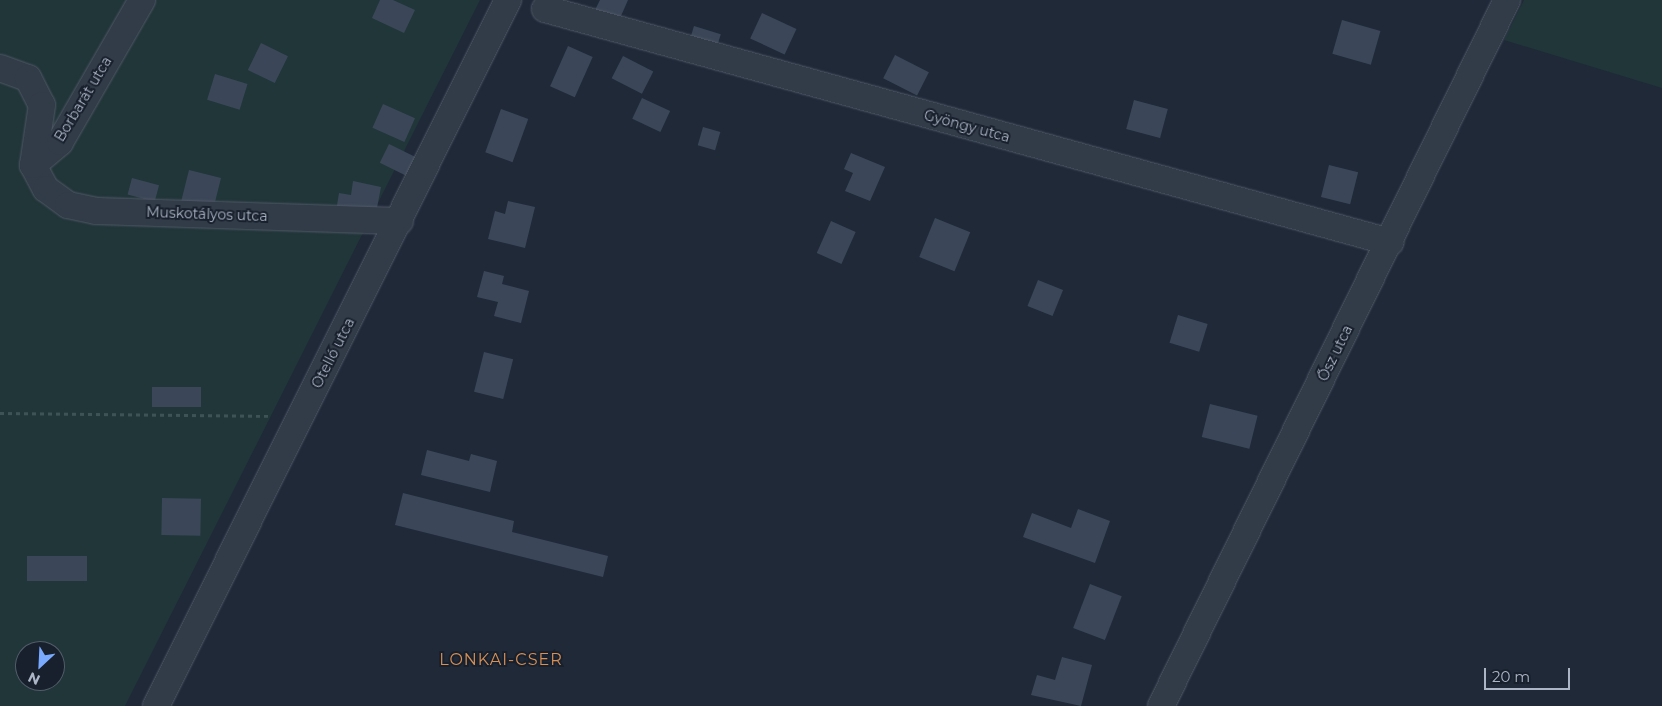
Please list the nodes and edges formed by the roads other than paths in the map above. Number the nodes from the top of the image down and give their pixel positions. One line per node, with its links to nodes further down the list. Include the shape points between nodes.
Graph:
1 (142, 0): 6 (street, Borbarát utca, via 60,142)
2 (508, 0): 7 (street, Otelló utca)
3 (1507, 0): 8 (street, Ősz utca)
4 (545, 9): 8 (street, Gyöngy utca)
5 (0, 68): 6 (street, Borbarát utca, via 28,78 42,105)
6 (33, 165): 7 (street, Muskotályos utca, via 46,189 68,205 96,210)
7 (400, 220): 9 (street, Otelló utca)
8 (1390, 242): 10 (street, Ősz utca)
9 (156, 706)
10 (1161, 706)

